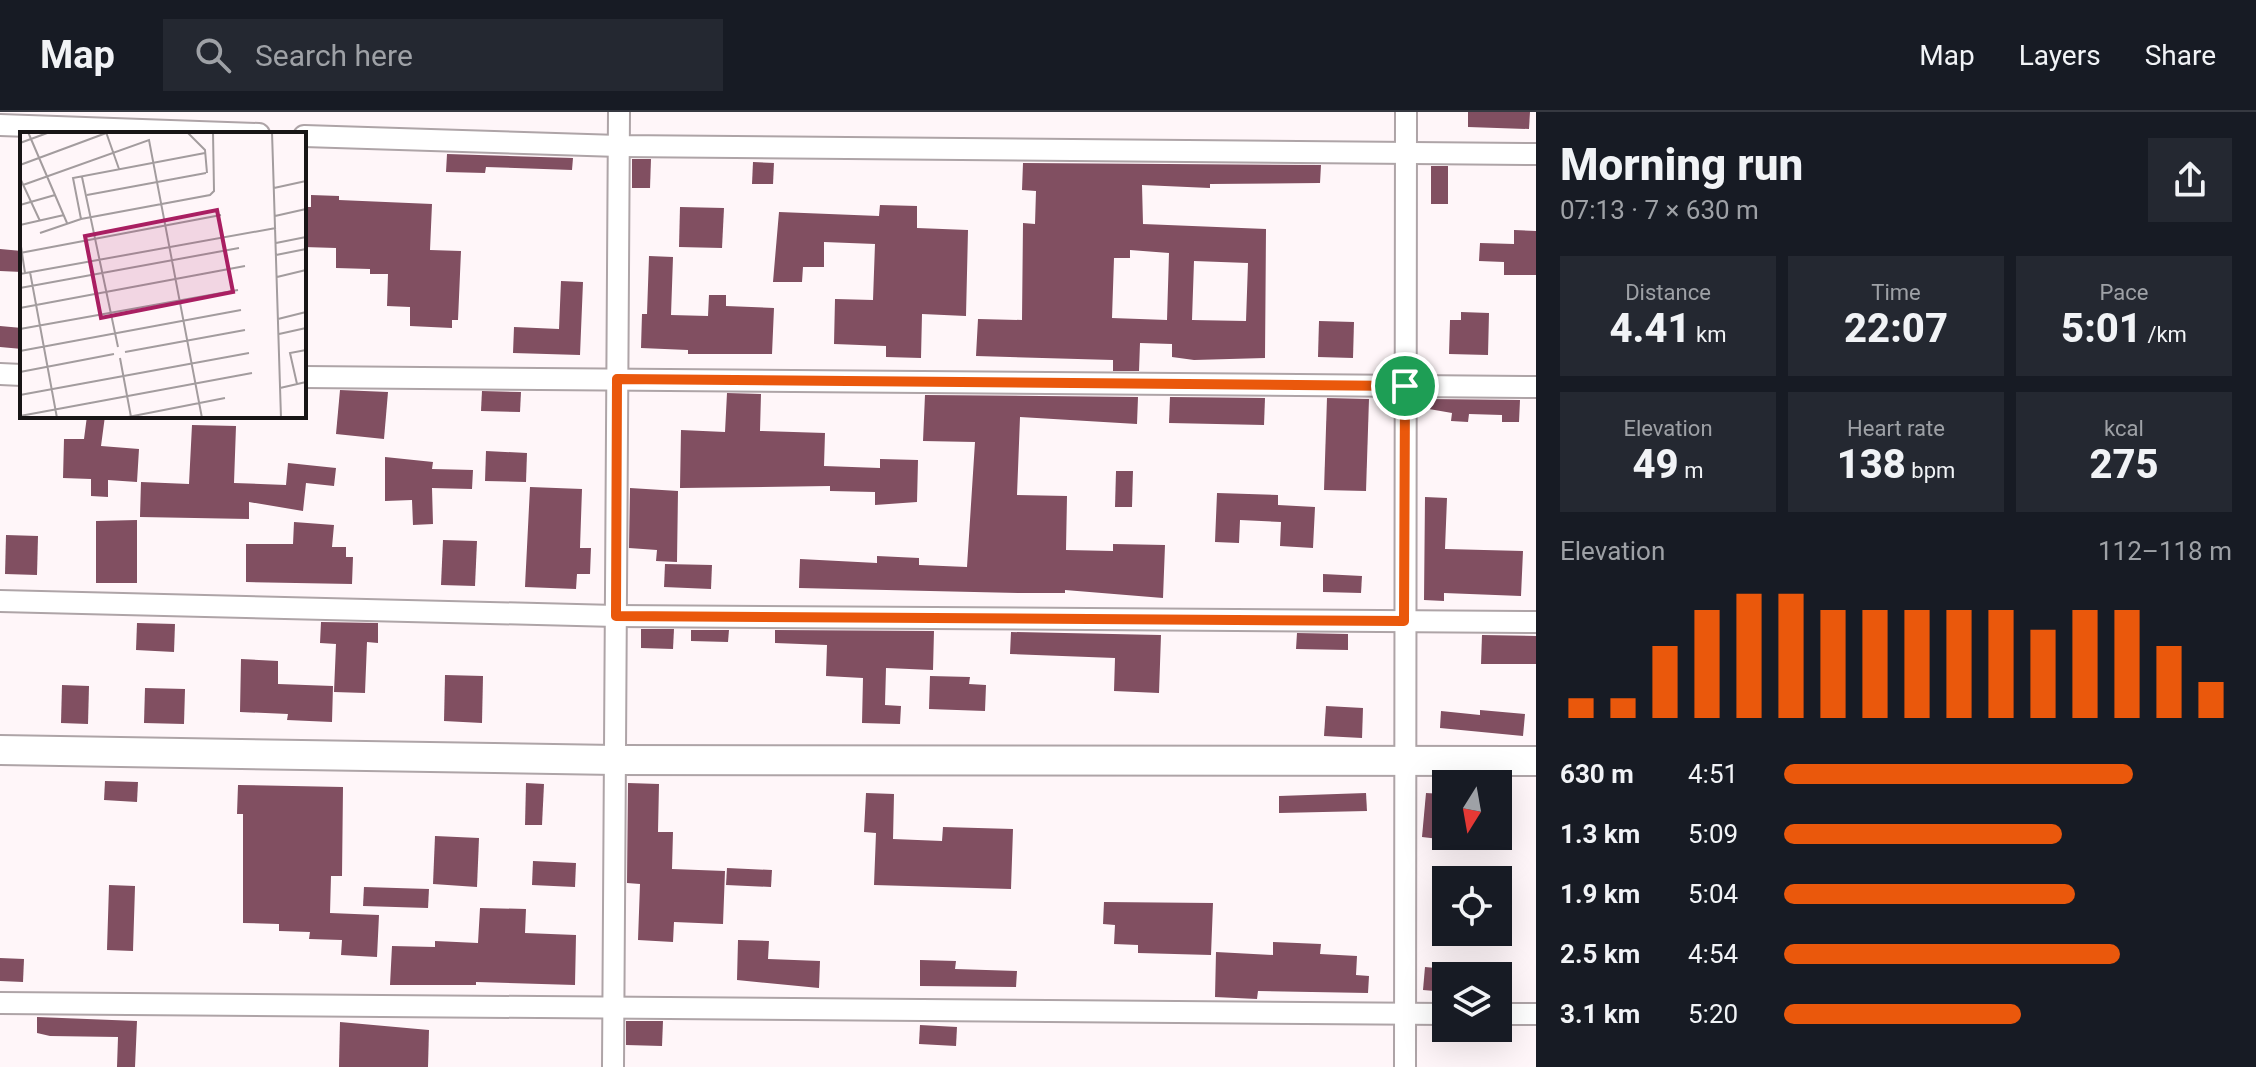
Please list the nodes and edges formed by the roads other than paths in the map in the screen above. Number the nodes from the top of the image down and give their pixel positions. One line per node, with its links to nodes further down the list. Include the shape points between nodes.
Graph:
1 (619, 112): 6 (street)
2 (1406, 112): 7 (street)
3 (0, 125): 4 (street)
4 (201, 132)
5 (306, 136): 6 (street)
6 (619, 146): 7 (street); 12 (street)
7 (1406, 153): 8 (street); 13 (street)
8 (1536, 154)
9 (0, 374): 10 (street)
10 (20, 375)
11 (306, 377): 12 (street)
12 (617, 379): 13 (street); 16 (street)
13 (1405, 386): 14 (street); 17 (street)
14 (1536, 387)
15 (0, 601): 16 (street)
16 (616, 616): 17 (street); 21 (street)
17 (1404, 621): 18 (street); 20 (street)
18 (1536, 622)
19 (0, 750): 21 (street)
20 (1404, 759): 21 (street); 22 (street); 25 (street)
21 (615, 760): 24 (street)
22 (1536, 761)
23 (0, 1003): 24 (street)
24 (614, 1010): 25 (street); 29 (street)
25 (1403, 1014): 26 (street); 30 (street)
26 (1432, 1014)
27 (1512, 1014): 28 (street)
28 (1536, 1014)
29 (613, 1067)
30 (1405, 1067)

